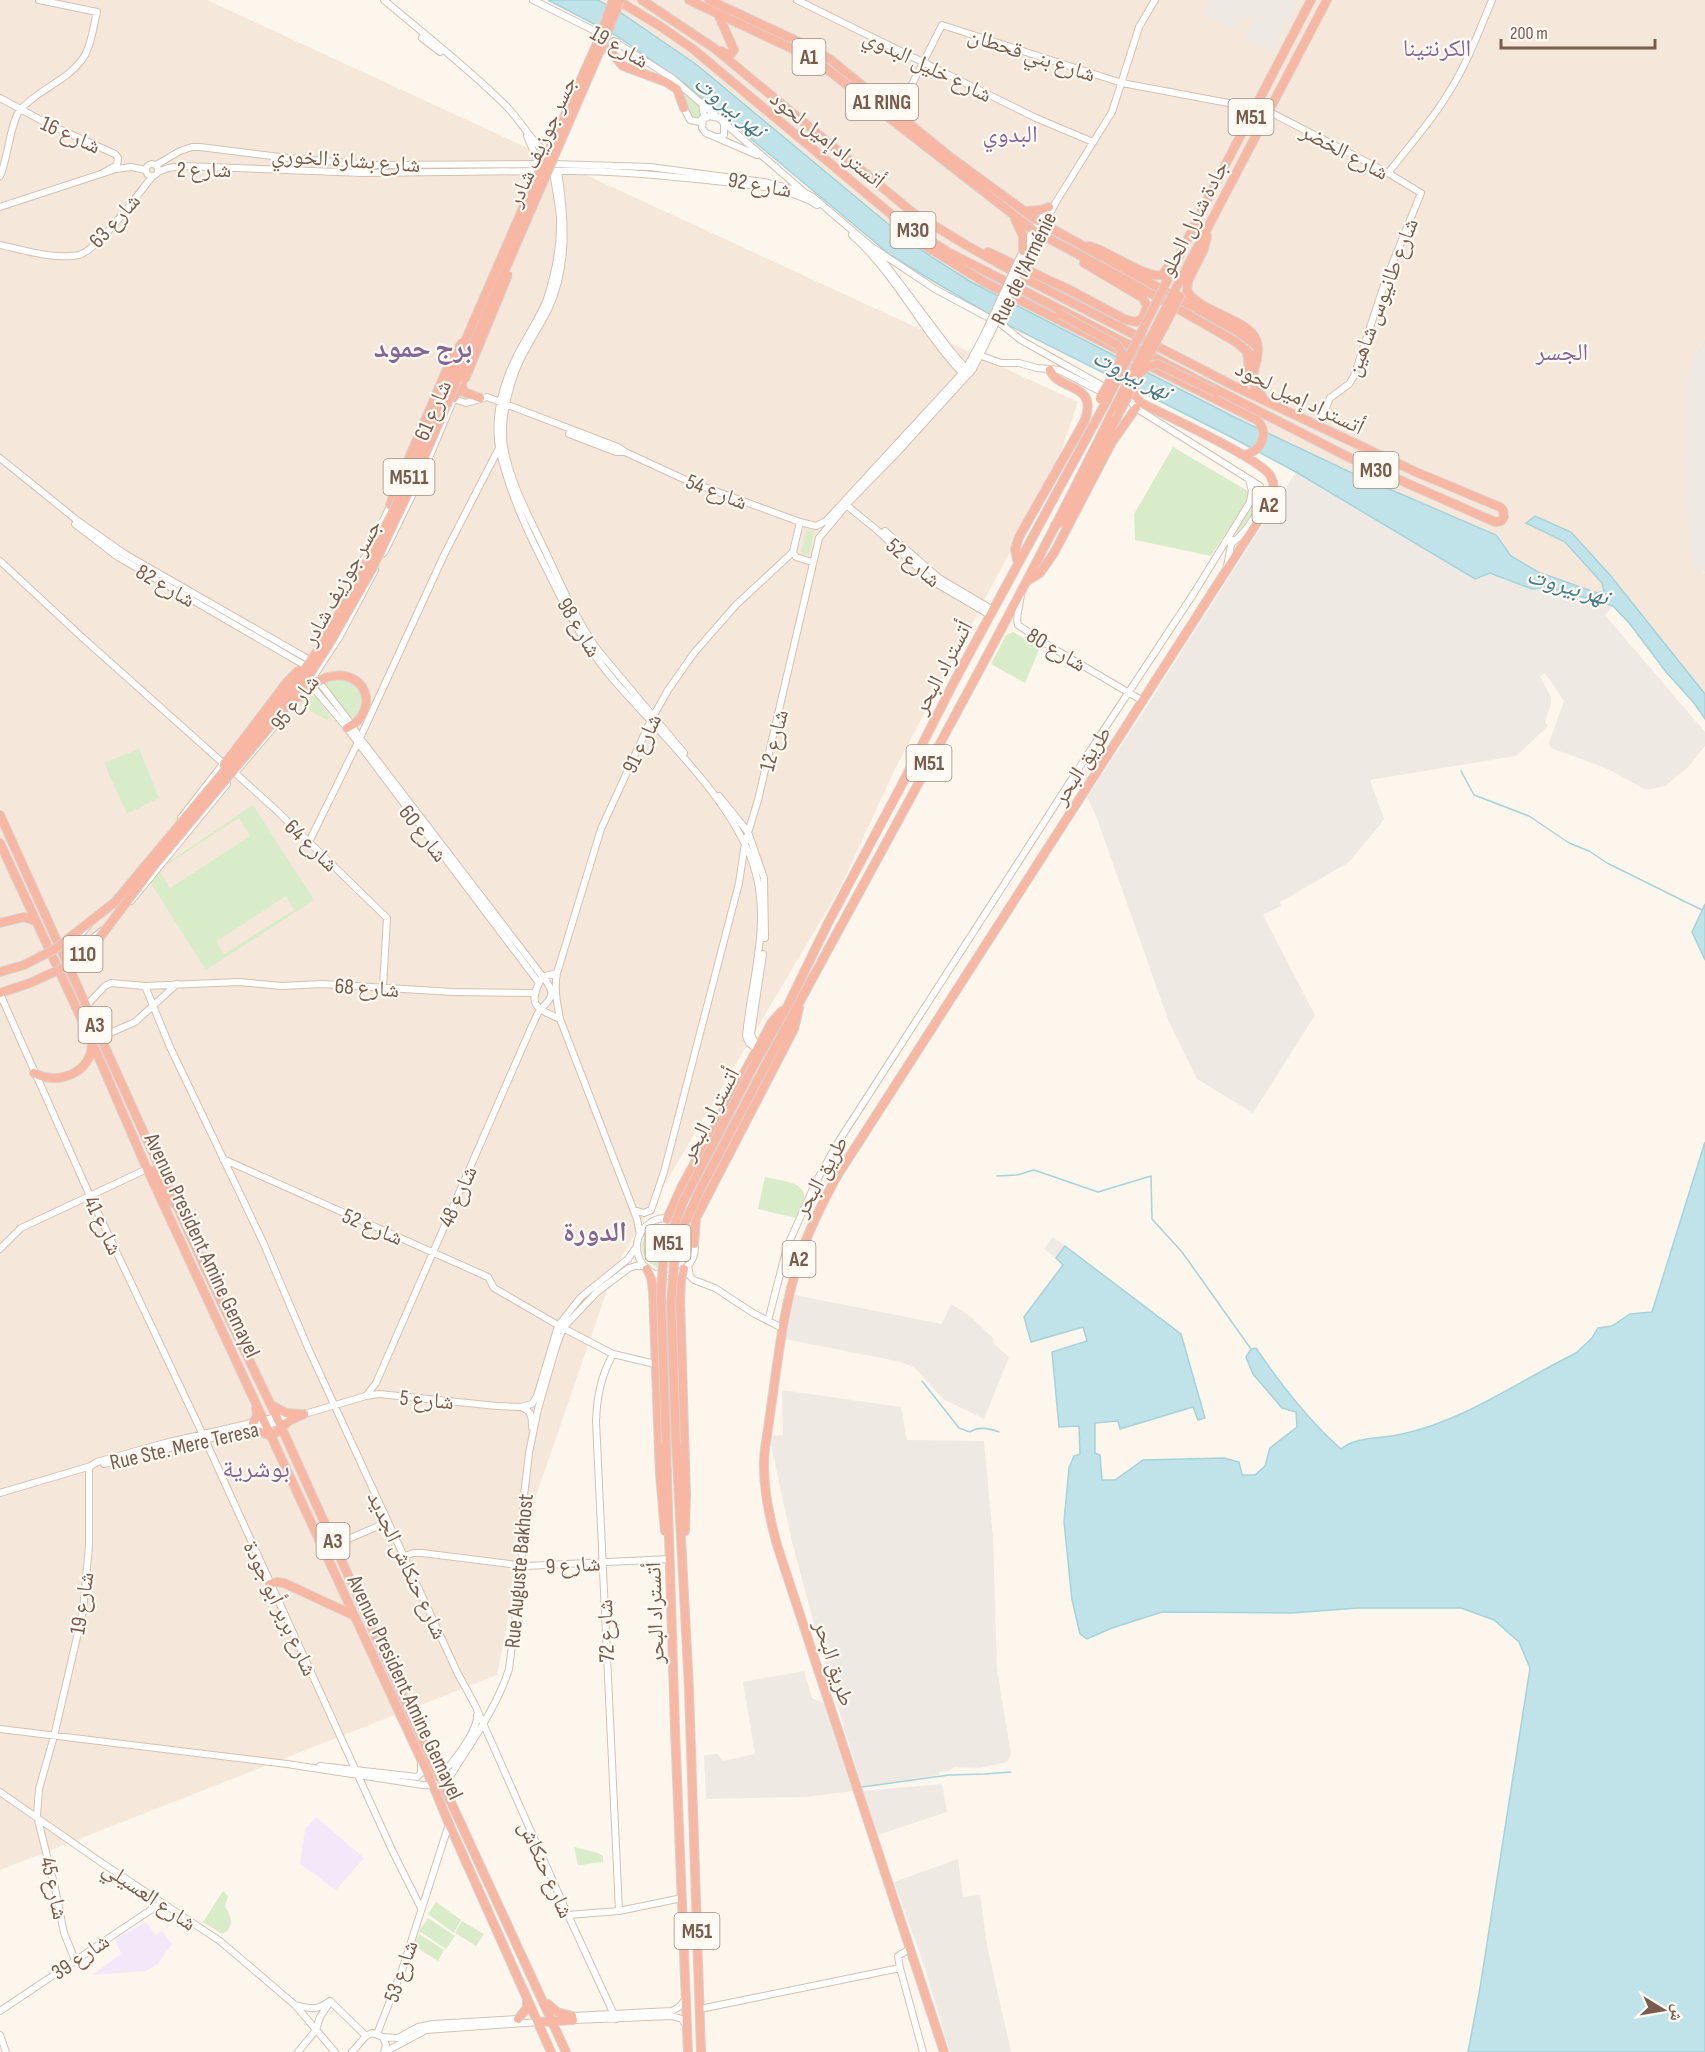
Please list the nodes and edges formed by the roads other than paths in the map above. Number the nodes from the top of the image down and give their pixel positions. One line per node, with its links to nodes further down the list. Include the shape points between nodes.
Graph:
1 (39, 0): 26 (street, via 97,12 83,59)
2 (381, 0): 37 (street, via 476,77 512,111); 41 (street, via 502,105 524,131)
3 (533, 0): 14 (street, شارع 19)
4 (617, 0): 15 (highway, جسر جوزيف شادر / M511, bridge); 31 (highway, أتستراد إميل لحود / M30, via 693,49); 81 (highway, جسر جوزيف شادر / M511, bridge)
5 (642, 0): 18 (highway, أتستراد إميل لحود / M30)
6 (689, 0): 13 (highway, A1)
7 (709, 0): 28 (highway, A1 RING, via 825,57)
8 (797, 0): 20 (street, شارع خليل البدوي)
9 (1155, 0): 21 (street, Rue de l'Arménie, via 1139,27)
10 (1311, 0): 25 (highway, جادة شارل الحلو / M51)
11 (1327, 0): 27 (highway, جادة شارل الحلو / M51)
12 (1491, 0): 48 (street, via 1450,91)
13 (718, 14): 18 (highway, via 734,52 728,55); 33 (highway, A1, via 814,59)
14 (594, 30): 16 (street, شارع 19); 17 (street, via 597,38)
15 (605, 39): 19 (highway, bridge); 67 (highway, جسر جوزيف شادر / M511, bridge)
16 (617, 42): 19 (street, via 608,43); 23 (street, شارع 19)
17 (593, 48): 19 (street); 37 (street, شارع 61)
18 (714, 48): 34 (highway, أتستراد إميل لحود / M30)
19 (605, 50): 24 (highway, via 623,66 668,85); 36 (street, شارع 95)
20 (923, 63): 21 (street, شارع بني قحطان, via 942,26); 28 (street); 35 (street, شارع خليل البدوي)
21 (1122, 83): 25 (street); 35 (street, Rue de l'Arménie, via 1112,112)
22 (0, 98): 26 (street, شارع 16)
23 (701, 102): 29 (street); 30 (street, شارع 19)
24 (684, 108): 29 (street, via 690,120)
25 (1255, 108): 66 (highway, جادة شارل الحلو / M51)
26 (21, 109): 49 (street, شارع 16, via 115,154 117,165); 50 (street)
27 (1268, 111): 48 (street, شارع الخضر); 62 (highway, جادة شارل الحلو / M51)
28 (897, 114): 58 (highway, A1 RING)
29 (703, 120): 30 (street, via 709,116); 32 (street, via 704,131)
30 (722, 120): 32 (street, via 724,135); 40 (street, شارع 19)
31 (790, 132): 34 (highway, via 789,123 796,122); 61 (highway, أتستراد إميل لحود / M30)
32 (712, 136): 40 (street)
33 (915, 138): 59 (highway, A1 RING)
34 (829, 142): 63 (highway, أتستراد إميل لحود / M30, via 912,212)
35 (1093, 142): 56 (street, Rue de l'Arménie)
36 (559, 151): 37 (street, via 553,156); 43 (street, شارع 95)
37 (546, 152): 41 (street, شارع 61)
38 (274, 156): 39 (street, شارع بشارة الخوري); 42 (street); 47 (street, شارع بشارة الخوري, via 192,147 180,151)
39 (288, 158): 41 (street, شارع بشارة الخوري, via 373,165); 45 (street)
40 (764, 158): 46 (street, شارع 19)
41 (540, 166): 43 (street, شارع 92); 45 (street, شارع 2, via 416,174); 51 (street, شارع 61)
42 (275, 169): 45 (street, شارع 2); 47 (street, شارع 2, via 183,166)
43 (554, 169): 52 (street, شارع 95); 53 (street, شارع 92, via 650,167); 65 (street, شارع 92, via 648,174 770,189 811,201); 98 (street, شارع 98, via 560,219 554,269 543,308 511,368)
44 (146, 170): 47 (street, via 147,174); 47 (street, via 150,165); 49 (street, via 123,168)
45 (286, 170)
46 (778, 170): 53 (street, via 778,179); 54 (street, شارع 19)
47 (155, 171): 68 (street, شارع 63, via 106,233 81,255 60,256)
48 (1388, 173): 55 (street, شارع الخضر)
49 (101, 174): 57 (street)
50 (0, 176)
51 (535, 178): 52 (street, via 542,175); 94 (street, شارع 61)
52 (547, 181): 96 (street, شارع 95)
53 (772, 184): 54 (street, شارع 92)
54 (804, 192): 65 (street, شارع 92)
55 (1421, 193): 102 (street, شارع طانيوس شاهين, via 1385,282 1354,376 1330,398)
56 (1052, 205): 58 (highway); 60 (street, Rue de l'Arménie)
57 (0, 207)
58 (1025, 211): 60 (highway, A1 RING)
59 (1013, 215): 64 (highway, A1 RING); 71 (highway, via 1023,236)
60 (1041, 222): 64 (street, Rue de l'Arménie); 69 (highway, A1 RING)
61 (904, 225): 78 (highway, أتستراد إميل لحود / M30); 87 (highway, via 924,245 971,274)
62 (1209, 226): 75 (highway, via 1204,249); 77 (highway, جادة شارل الحلو / M51)
63 (943, 231): 79 (highway, via 1124,319 1136,322); 93 (highway, أتستراد إميل لحود / M30, via 1030,281)
64 (1036, 232): 71 (street, Rue de l'Arménie); 72 (highway, A1 RING); 73 (street, Rue de l'Arménie)
65 (854, 234): 70 (street, شارع 92)
66 (1190, 234): 74 (highway); 76 (highway, جادة شارل الحلو / M51)
67 (516, 244): 92 (highway, bridge, via 508,274); 133 (highway, جسر جوزيف شادر / M511, bridge, via 386,541 307,681)
68 (0, 245)
69 (1081, 245): 74 (highway, A1 RING, via 1100,249 1152,276 1162,275); 82 (highway, via 1237,331)
70 (873, 251): 90 (street, شارع 92); 100 (street, via 1131,402)
71 (1023, 251): 73 (street, Rue de l'Arménie)
72 (1078, 254): 79 (highway, via 1083,263 1143,298 1147,306); 83 (highway)
73 (1021, 263): 80 (street, Rue de l'Arménie, bridge)
74 (1169, 266): 76 (highway)
75 (1188, 280): 77 (highway); 82 (highway, via 1187,291 1192,299 1249,331)
76 (1162, 285): 79 (highway, bridge); 97 (highway, M51, bridge)
77 (1177, 294): 91 (highway, bridge); 115 (highway, أتستراد البحر / M51, bridge)
78 (1052, 306): 84 (highway, أتستراد إميل لحود / M30); 88 (highway, bridge, via 1117,345 1121,353)
79 (1145, 315): 88 (highway, bridge)
80 (988, 334): 85 (street, شارع 12)
81 (466, 339): 112 (highway, bridge, via 453,356); 139 (highway, جسر جوزيف شادر / M511, bridge, via 392,514 334,626 281,702)
82 (1257, 346): 86 (highway)
83 (1246, 349): 86 (highway); 93 (highway, via 1247,378)
84 (1148, 353): 87 (highway); 99 (highway, أتستراد إميل لحود / M30)
85 (979, 355): 89 (street, via 1001,363); 90 (street, شارع 12)
86 (1257, 360): 101 (highway, via 1255,389)
87 (1143, 363): 104 (highway, A2, via 1259,422 1263,437)
88 (1119, 365): 97 (highway, bridge)
89 (1050, 370): 100 (street, via 1063,371); 122 (highway, via 1081,392 1087,410 1084,422 1019,537 1015,550)
90 (966, 373): 111 (street, شارع 12)
91 (1138, 377): 99 (highway, bridge, via 1149,366 1158,364); 105 (highway, طريق البحر, bridge, via 1134,392 1137,400); 115 (highway, bridge, via 1062,522)
92 (464, 382): 95 (highway, via 464,392); 96 (highway)
93 (1238, 388): 101 (highway, أتستراد إميل لحود / M30)
94 (438, 395): 96 (street); 112 (street, شارع 61)
95 (480, 398): 96 (street, via 466,403); 98 (street, via 487,397)
96 (453, 400): 98 (street, via 465,407 487,400); 129 (street, شارع 95, via 383,555)
97 (1103, 401): 122 (highway, أتستراد البحر / M51)
98 (504, 406): 103 (street, شارع 98); 113 (street, شارع 54)
99 (1249, 406): 102 (highway, أتستراد إميل لحود / M30, via 1423,491 1495,522 1504,517 1500,507)
100 (1135, 408): 109 (street); 124 (highway, via 1112,442 1054,553 1040,573)
101 (1283, 409): 102 (highway, أتستراد إميل لحود / M30)
102 (1318, 427)
103 (501, 446): 134 (street, شارع 98, via 522,503 572,609 597,649); 136 (street, via 445,553)
104 (1256, 450): 105 (highway, A2); 107 (highway, A2)
105 (1244, 455): 107 (highway, طريق البحر / A2)
106 (0, 459): 110 (street)
107 (1258, 463): 123 (highway, طريق البحر / A2, via 1271,476 1273,494)
108 (0, 464): 110 (street)
109 (1249, 480): 116 (street, via 1251,499); 118 (street, via 1262,488 1262,501 1242,536)
110 (38, 491): 128 (street, شارع 82, via 125,554)
111 (846, 502): 114 (street, شارع 12, via 823,523); 117 (street, شارع 12); 127 (street, شارع 52, via 939,578)
112 (390, 505): 128 (street, شارع 61, via 328,630)
113 (800, 522): 114 (street, شارع 54); 119 (street)
114 (811, 525): 117 (street)
115 (1055, 525): 124 (highway, أتستراد البحر / M51)
116 (1232, 531): 118 (street); 125 (street)
117 (819, 538): 121 (street, شارع 12)
118 (1232, 543): 123 (street)
119 (793, 552): 121 (street, via 796,557); 134 (street, شارع 91, via 736,605 694,653)
120 (0, 561): 137 (street, شارع 64)
121 (812, 562): 141 (street, شارع 12, via 794,653)
122 (1018, 563): 127 (highway, أتستراد البحر / M51)
123 (1226, 572): 126 (highway, طريق البحر / A2)
124 (1024, 585): 131 (street, شارع 80, via 1018,625); 160 (highway, أتستراد البحر / M51)
125 (1194, 593): 126 (street); 131 (street)
126 (1208, 601): 132 (highway, طريق البحر / A2)
127 (992, 613): 161 (highway, أتستراد البحر / M51)
128 (304, 665): 137 (street, شارع 61); 139 (highway, bridge, via 219,770)
129 (315, 676): 130 (street, شارع 95); 135 (street, شارع 60)
130 (307, 687): 135 (street, شارع 60, via 316,691); 138 (street, شارع 95)
131 (1129, 692): 132 (street); 187 (street, via 837,1144 787,1247)
132 (1143, 700): 189 (highway, طريق البحر / A2, via 837,1176 802,1251)
133 (284, 711): 135 (highway, bridge, via 316,682 344,676 357,681 367,702 364,713); 145 (highway, جسر جوزيف شادر / M511, bridge)
134 (652, 719): 141 (street, شارع 98); 144 (street, شارع 98, via 716,798); 153 (street, شارع 91, via 601,829)
135 (350, 727): 136 (street, شارع 60)
136 (358, 741): 142 (street); 154 (street, شارع 60)
137 (223, 763): 138 (street, شارع 64); 148 (street, شارع 61, via 122,890)
138 (235, 773): 142 (street, شارع 64); 149 (street, شارع 95, via 139,893)
139 (214, 783): 145 (highway, جسر جوزيف شادر / M511, bridge)
140 (0, 816): 150 (highway, A3)
141 (748, 832): 144 (street, شارع 12); 165 (street, شارع 98, via 764,878 766,920)
142 (309, 842): 157 (street, شارع 64, via 387,918)
143 (0, 843): 146 (highway, A3)
144 (745, 843): 165 (street, شارع 98, via 759,892 761,938); 174 (street, شارع 12, via 720,960)
145 (119, 904): 152 (highway, 110, bridge, via 56,949); 159 (highway, 110, bridge, via 98,940 86,952 63,968)
146 (37, 922): 147 (highway, via 24,917); 168 (highway, A3)
147 (0, 923)
148 (80, 936): 149 (street, via 81,943); 150 (street, شارع 61, via 69,946)
149 (88, 944): 151 (street, شارع 95)
150 (61, 947): 151 (highway, A3)
151 (68, 962): 162 (highway, A3)
152 (0, 972)
153 (557, 973): 154 (street); 166 (street, شارع 91)
154 (540, 980): 158 (street); 164 (street, شارع 48, via 549,985 551,996)
155 (178, 984): 156 (street, شارع 68); 157 (street, شارع 68); 163 (street)
156 (145, 986): 162 (street, شارع 68, via 108,984); 163 (street, شارع حنكاش الجديد)
157 (383, 987): 158 (street, شارع 68)
158 (535, 993): 164 (street)
159 (0, 994): 170 (street, شارع 41)
160 (800, 1000): 179 (highway, via 794,1029 696,1218); 212 (highway, أتستراد البحر / M51, bridge, via 700,1190 678,1245 671,1304)
161 (788, 1005): 169 (highway, via 774,1019); 211 (highway, أتستراد البحر / M51, bridge, via 684,1200 663,1263)
162 (86, 1006): 167 (highway, A3)
163 (153, 1008): 167 (street, via 135,1022); 171 (street, شارع حنكاش الجديد)
164 (540, 1010): 166 (street); 182 (street, شارع 48)
165 (751, 1015): 169 (street, شارع 98, via 751,1034)
166 (560, 1018): 176 (street, شارع 91)
167 (101, 1037): 175 (highway, A3)
168 (92, 1042): 170 (highway, via 90,1057 80,1070 55,1078); 172 (highway, Avenue President Amine Gemayel / A3)
169 (758, 1047): 177 (highway)
170 (34, 1072): 173 (street, شارع 41)
171 (223, 1159): 182 (street, شارع 52); 197 (street, شارع حنكاش الجديد)
172 (147, 1169): 173 (street); 175 (highway, via 153,1170 168,1198); 195 (highway, Avenue President Amine Gemayel / A3)
173 (90, 1196): 181 (street, via 21,1228); 205 (street, شارع 41)
174 (655, 1200): 176 (street, via 647,1213); 177 (street, via 656,1211)
175 (177, 1206): 196 (highway, Avenue President Amine Gemayel / A3)
176 (634, 1210): 178 (street, شارع 91)
177 (663, 1219): 178 (street, via 648,1225); 179 (street, via 685,1226)
178 (640, 1235): 180 (street)
179 (694, 1244): 183 (street)
180 (637, 1246): 184 (street); 188 (street, Rue Auguste Bakhost, via 631,1256 581,1298)
181 (0, 1249)
182 (432, 1251): 188 (street, شارع 52, via 488,1277 494,1288); 192 (street, شارع 48)
183 (686, 1267): 184 (street, via 665,1276); 186 (highway); 187 (street, via 699,1282)
184 (646, 1268): 185 (highway); 188 (street, Rue Auguste Bakhost, via 637,1265 626,1269)
185 (653, 1298): 186 (highway, via 662,1290 669,1290); 191 (highway)
186 (680, 1299): 212 (highway, via 686,1496)
187 (768, 1321): 189 (street)
188 (560, 1327): 190 (street, شارع 52); 198 (street, Rue Auguste Bakhost, via 536,1400); 206 (street, Rue Auguste Bakhost)
189 (782, 1328): 239 (highway, طريق البحر / A2, via 764,1459 772,1526)
190 (614, 1354): 191 (street, شارع 52); 215 (street, شارع 72, via 598,1391 596,1413)
191 (655, 1364): 211 (highway, via 661,1493)
192 (376, 1383): 193 (street); 194 (street, شارع 48)
193 (379, 1394): 194 (street, شارع 5); 198 (street, شارع 5)
194 (366, 1396): 197 (street, شارع 5)
195 (255, 1401): 201 (highway, via 257,1416); 202 (highway, Avenue President Amine Gemayel / A3)
196 (269, 1403): 199 (highway, via 280,1411); 200 (highway, Avenue President Amine Gemayel / A3)
197 (334, 1406): 199 (street, شارع 5); 209 (street, شارع حنكاش الجديد)
198 (521, 1407): 206 (street, Rue Auguste Bakhost, via 532,1417)
199 (304, 1414): 200 (highway)
200 (279, 1422): 202 (street, Rue Ste. Mere Teresa); 204 (highway); 210 (highway, Avenue President Amine Gemayel / A3)
201 (253, 1423): 202 (street, Rue Ste. Mere Teresa); 205 (street, Rue Ste. Mere Teresa)
202 (265, 1423): 203 (street, Rue Ste. Mere Teresa); 204 (highway, Avenue President Amine Gemayel / A3)
203 (243, 1431): 204 (highway); 205 (street, Rue Ste. Mere Teresa)
204 (272, 1436): 218 (highway, Avenue President Amine Gemayel / A3)
205 (204, 1437): 207 (street, Rue Ste. Mere Teresa); 217 (street, شارع بربر أبو جودة)
206 (532, 1438): 216 (street, Rue Auguste Bakhost, via 523,1504)
207 (89, 1467): 208 (street, Rue Ste. Mere Teresa); 223 (street, شارع 19, via 86,1591)
208 (0, 1492)
209 (388, 1522): 210 (street); 213 (street, شارع حنكاش الجديد)
210 (334, 1545): 225 (highway, Avenue President Amine Gemayel / A3)
211 (670, 1547): 214 (highway, أتستراد البحر / M51)
212 (683, 1551): 247 (highway, أتستراد البحر / M51)
213 (405, 1556): 216 (street, شارع 9, via 422,1553); 220 (street, شارع حنكاش الجديد)
214 (670, 1559): 215 (street, شارع 9); 234 (highway, أتستراد البحر / M51)
215 (603, 1563): 216 (street, شارع 9); 237 (street, شارع 72)
216 (522, 1565): 219 (street, Rue Auguste Bakhost, via 511,1661)
217 (270, 1584): 218 (highway, via 284,1583); 226 (street, شارع بربر أبو جودة)
218 (353, 1615): 224 (highway, Avenue President Amine Gemayel / A3)
219 (494, 1702): 220 (street, via 486,1712); 221 (street, Rue Auguste Bakhost)
220 (475, 1705): 221 (street, شارع حنكاش الجديد); 225 (street, via 475,1726 453,1762 447,1768)
221 (482, 1724): 228 (street, Rue Auguste Bakhost); 238 (street, شارع حنكاش)
222 (0, 1729): 223 (street)
223 (54, 1736): 226 (street); 232 (street, شارع 19, via 39,1789)
224 (421, 1761): 226 (street, via 420,1775 415,1777); 229 (highway, Avenue President Amine Gemayel / A3)
225 (432, 1761): 228 (highway, Avenue President Amine Gemayel / A3); 229 (highway)
226 (357, 1773): 227 (street); 230 (street, شارع بربر أبو جودة)
227 (370, 1777): 229 (street); 230 (street)
228 (442, 1783): 229 (street); 243 (highway, Avenue President Amine Gemayel / A3)
229 (429, 1784): 233 (highway, Avenue President Amine Gemayel / A3)
230 (364, 1787): 236 (street, شارع بربر أبو جودة)
231 (0, 1792): 232 (street, شارع العسيلي)
232 (37, 1816): 235 (street, شارع العسيلي); 240 (street, شارع 45, via 64,1933)
233 (448, 1824): 236 (street, شارع 53); 242 (highway, Avenue President Amine Gemayel / A3)
234 (682, 1898): 237 (street); 244 (highway, أتستراد البحر / M51)
235 (161, 1903): 240 (street, شارع 39); 246 (street, شارع العسيلي, via 220,1941)
236 (421, 1908): 258 (street, شارع 53)
237 (619, 1911): 238 (street)
238 (568, 1915): 249 (street, شارع حنكاش)
239 (910, 1949): 241 (street, via 898,1956); 270 (highway, طريق البحر / A2)
240 (75, 1960): 248 (street, شارع 39)
241 (900, 1968): 247 (street); 269 (street)
242 (524, 1990): 251 (highway, via 528,2004); 252 (highway, Avenue President Amine Gemayel / A3)
243 (543, 1999): 250 (highway, via 557,2012); 252 (highway, via 544,2016); 253 (highway, Avenue President Amine Gemayel / A3)
244 (686, 1999): 249 (street, via 672,2011); 254 (highway, أتستراد البحر / M51)
245 (330, 2001): 246 (street, via 315,2009); 255 (street); 257 (street)
246 (295, 2005): 255 (street, شارع العسيلي)
247 (700, 2008): 268 (highway, أتستراد البحر / M51)
248 (0, 2011)
249 (615, 2016): 250 (street); 254 (street, via 675,2016)
250 (573, 2018): 253 (highway); 259 (highway, via 563,2029)
251 (518, 2019): 252 (highway); 258 (street, via 429,2025 398,2038)
252 (538, 2019): 253 (highway); 264 (street, via 426,2030); 265 (highway, Avenue President Amine Gemayel / A3)
253 (553, 2021): 259 (highway, Avenue President Amine Gemayel / A3)
254 (688, 2027): 267 (highway, أتستراد البحر / M51)
255 (316, 2030): 261 (street); 262 (street, شارع العسيلي)
256 (0, 2035): 260 (street)
257 (366, 2036): 258 (street); 263 (street)
258 (380, 2036): 264 (street, via 386,2045)
259 (562, 2041): 266 (highway, Avenue President Amine Gemayel / A3)
260 (6, 2052)
261 (298, 2052)
262 (335, 2052)
263 (351, 2052)
264 (384, 2052)
265 (551, 2052)
266 (566, 2052)
267 (688, 2052)
268 (701, 2052)
269 (923, 2052)
270 (944, 2052)

